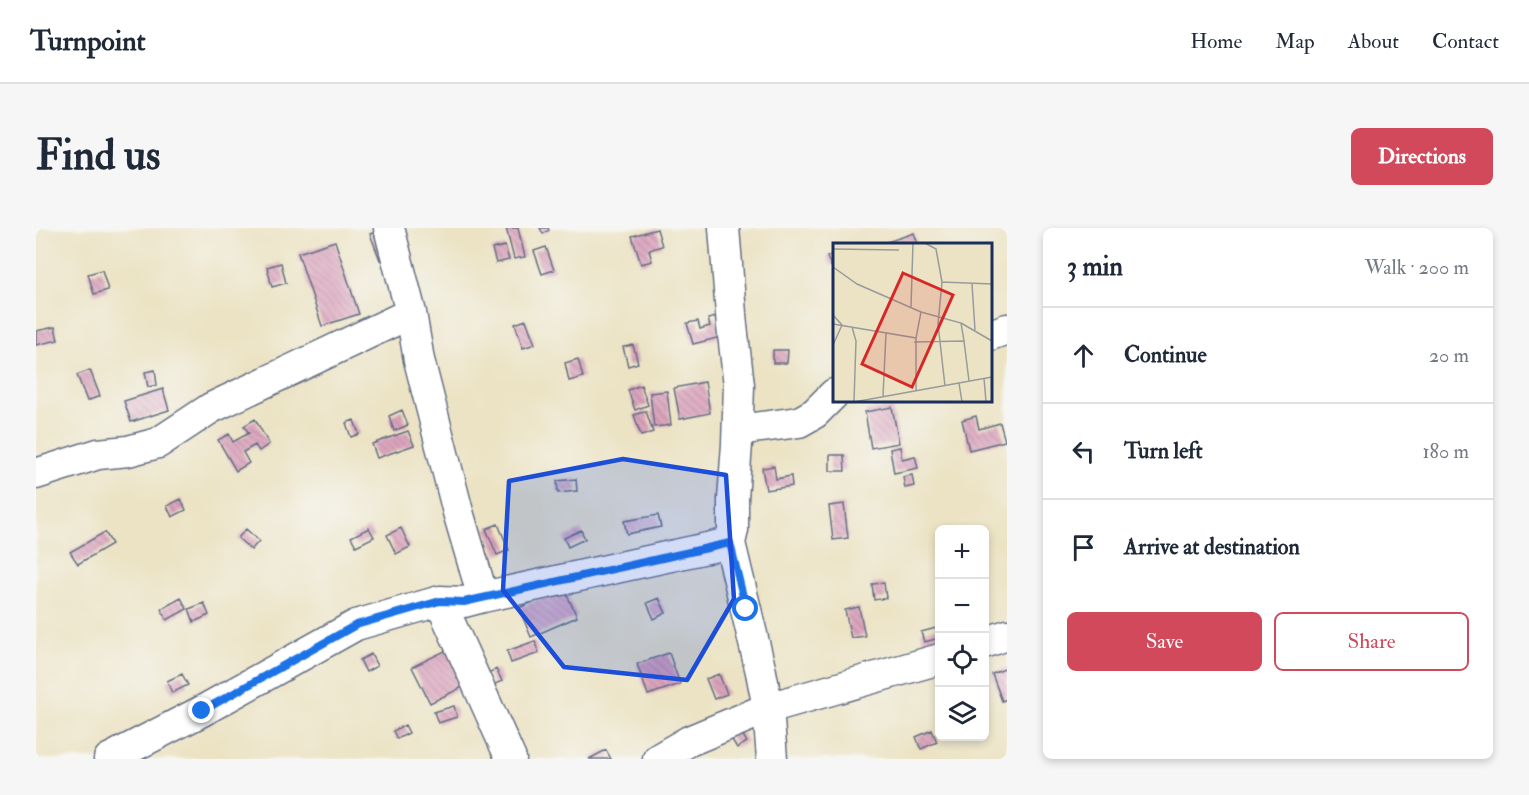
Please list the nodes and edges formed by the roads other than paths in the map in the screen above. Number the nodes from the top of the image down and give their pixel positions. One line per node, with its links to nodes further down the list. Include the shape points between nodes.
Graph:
1 (388, 228): 3 (street)
2 (724, 228): 7 (street, via 739,385)
3 (411, 313): 8 (street, via 211,408 158,443 98,454); 10 (street, via 425,382)
4 (1007, 329): 5 (street)
5 (992, 334)
6 (833, 395): 7 (street, via 799,422)
7 (738, 430): 9 (street)
8 (36, 474)
9 (730, 543): 10 (street); 15 (street)
10 (483, 597): 11 (street, via 464,602)
11 (440, 601): 16 (street, via 356,625); 17 (street)
12 (1007, 635): 13 (street)
13 (989, 641)
14 (935, 660): 15 (street)
15 (768, 708): 18 (street, via 689,741); 19 (street)
16 (109, 759)
17 (511, 759)
18 (658, 759)
19 (772, 759)

